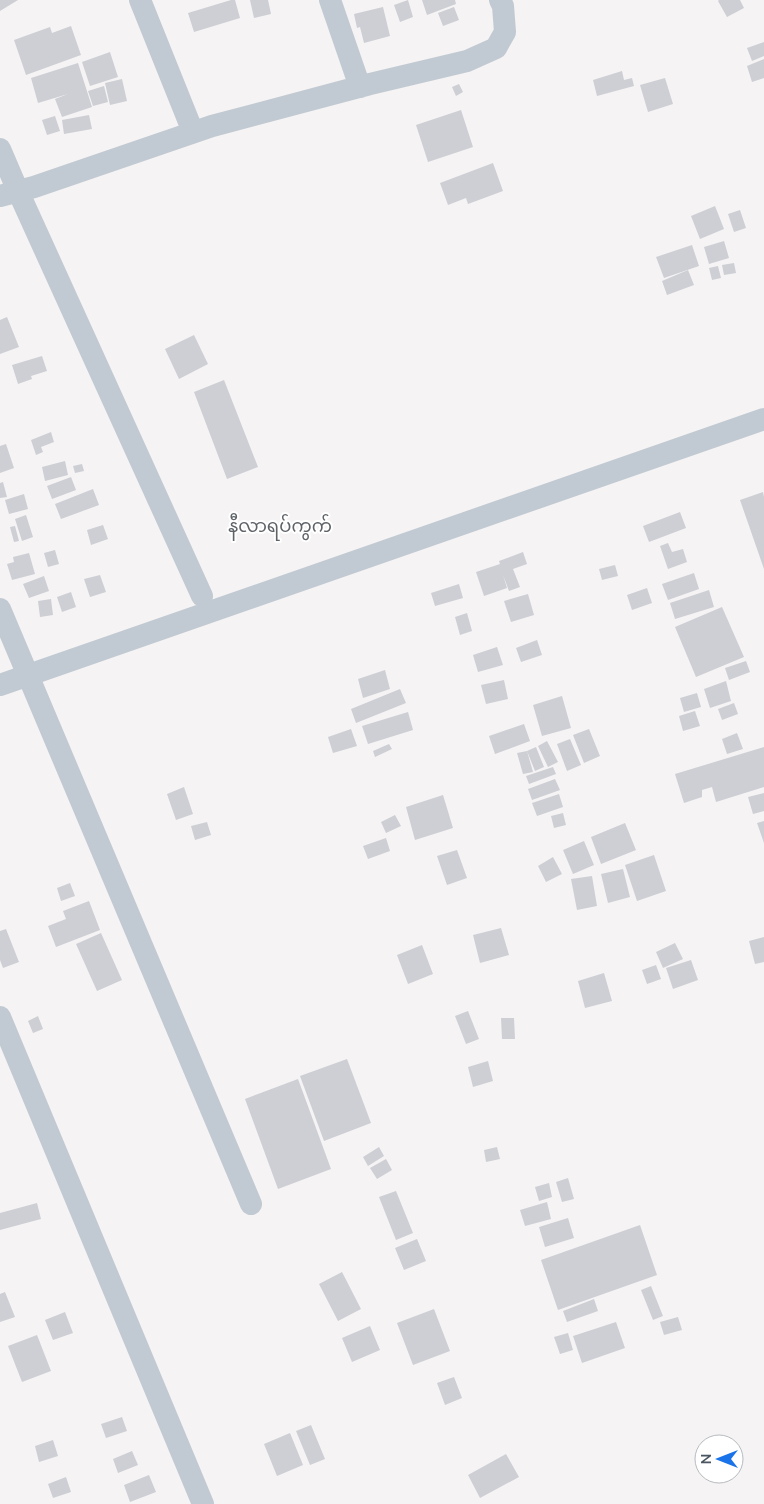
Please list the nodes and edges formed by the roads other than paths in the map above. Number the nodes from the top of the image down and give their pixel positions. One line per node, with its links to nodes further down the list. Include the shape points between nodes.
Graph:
1 (140, 0): 5 (street)
2 (330, 0): 4 (street)
3 (500, 0): 4 (street, via 505,32 496,48 467,61)
4 (360, 87): 5 (street)
5 (193, 132): 7 (street)
6 (0, 149): 7 (street)
7 (9, 194): 9 (street)
8 (764, 419): 11 (street)
9 (202, 596)
10 (0, 609): 11 (street)
11 (28, 675): 12 (street); 14 (street)
12 (0, 685)
13 (0, 1017): 15 (street)
14 (251, 1204)
15 (203, 1504)

